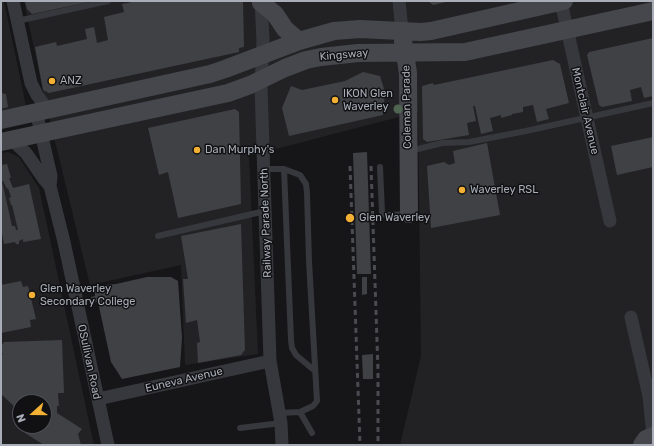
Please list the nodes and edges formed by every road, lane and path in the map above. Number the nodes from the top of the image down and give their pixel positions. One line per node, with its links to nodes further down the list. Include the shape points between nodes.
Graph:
1 (13, 1): 7 (street, OSullivan Road)
2 (108, 1): 7 (lane)
3 (399, 1): 10 (street, Coleman Parade)
4 (563, 1): 8 (street, Kingsway); 9 (street, Montclair Avenue)
5 (261, 2): 11 (street); 14 (street, Railway Parade North)
6 (653, 11): 9 (street, Kingsway)
7 (17, 21): 17 (street, OSullivan Road, via 31,83)
8 (448, 28): 10 (street, Kingsway, via 421,32); 13 (street)
9 (567, 30): 13 (street, Kingsway); 18 (street, Montclair Avenue)
10 (402, 31): 11 (street, Kingsway, via 349,29); 12 (street, Coleman Parade)
11 (299, 41): 14 (street, Kingsway)
12 (405, 53): 13 (street, Kingsway); 15 (street, Kingsway, via 321,57 298,63); 22 (street, Coleman Parade, via 408,73)
13 (453, 53)
14 (263, 55): 15 (street, Railway Parade North); 17 (street, Kingsway, via 196,77)
15 (261, 80): 20 (street, Kingsway, via 228,93); 24 (street, Railway Parade North)
16 (653, 103): 18 (lane)
17 (42, 110): 19 (street, Kingsway); 20 (street, OSullivan Road)
18 (587, 117): 22 (lane, via 526,132 469,142 442,143); 29 (street, Montclair Avenue)
19 (1, 120)
20 (42, 133): 21 (street, Kingsway); 26 (street, OSullivan Road, via 51,176)
21 (6, 141): 26 (street, OSullivan Road, via 26,153)
22 (408, 151): 28 (street, Coleman Parade)
23 (380, 167): 28 (lane, via 382,212 386,215)
24 (264, 169): 25 (lane); 27 (street, Railway Parade North)
25 (284, 169): 33 (lane, via 292,348 296,355); 33 (lane, via 300,175 306,184)
26 (50, 186): 34 (street, OSullivan Road)
27 (265, 212): 30 (lane); 32 (street, Railway Parade North)
28 (409, 214)
29 (610, 221)
30 (158, 236)
31 (631, 317): 39 (street, via 649,396)
32 (270, 361): 34 (street, Euneva Avenue); 36 (street, Railway Parade North)
33 (315, 371): 35 (lane, via 317,401 313,406)
34 (98, 399): 40 (street, OSullivan Road)
35 (300, 412): 36 (lane); 38 (lane)
36 (280, 418): 37 (lane); 41 (street, Railway Parade North)
37 (240, 428)
38 (312, 433)
39 (653, 436): 42 (street, via 646,439)
40 (108, 445)
41 (282, 445)
42 (642, 445)

